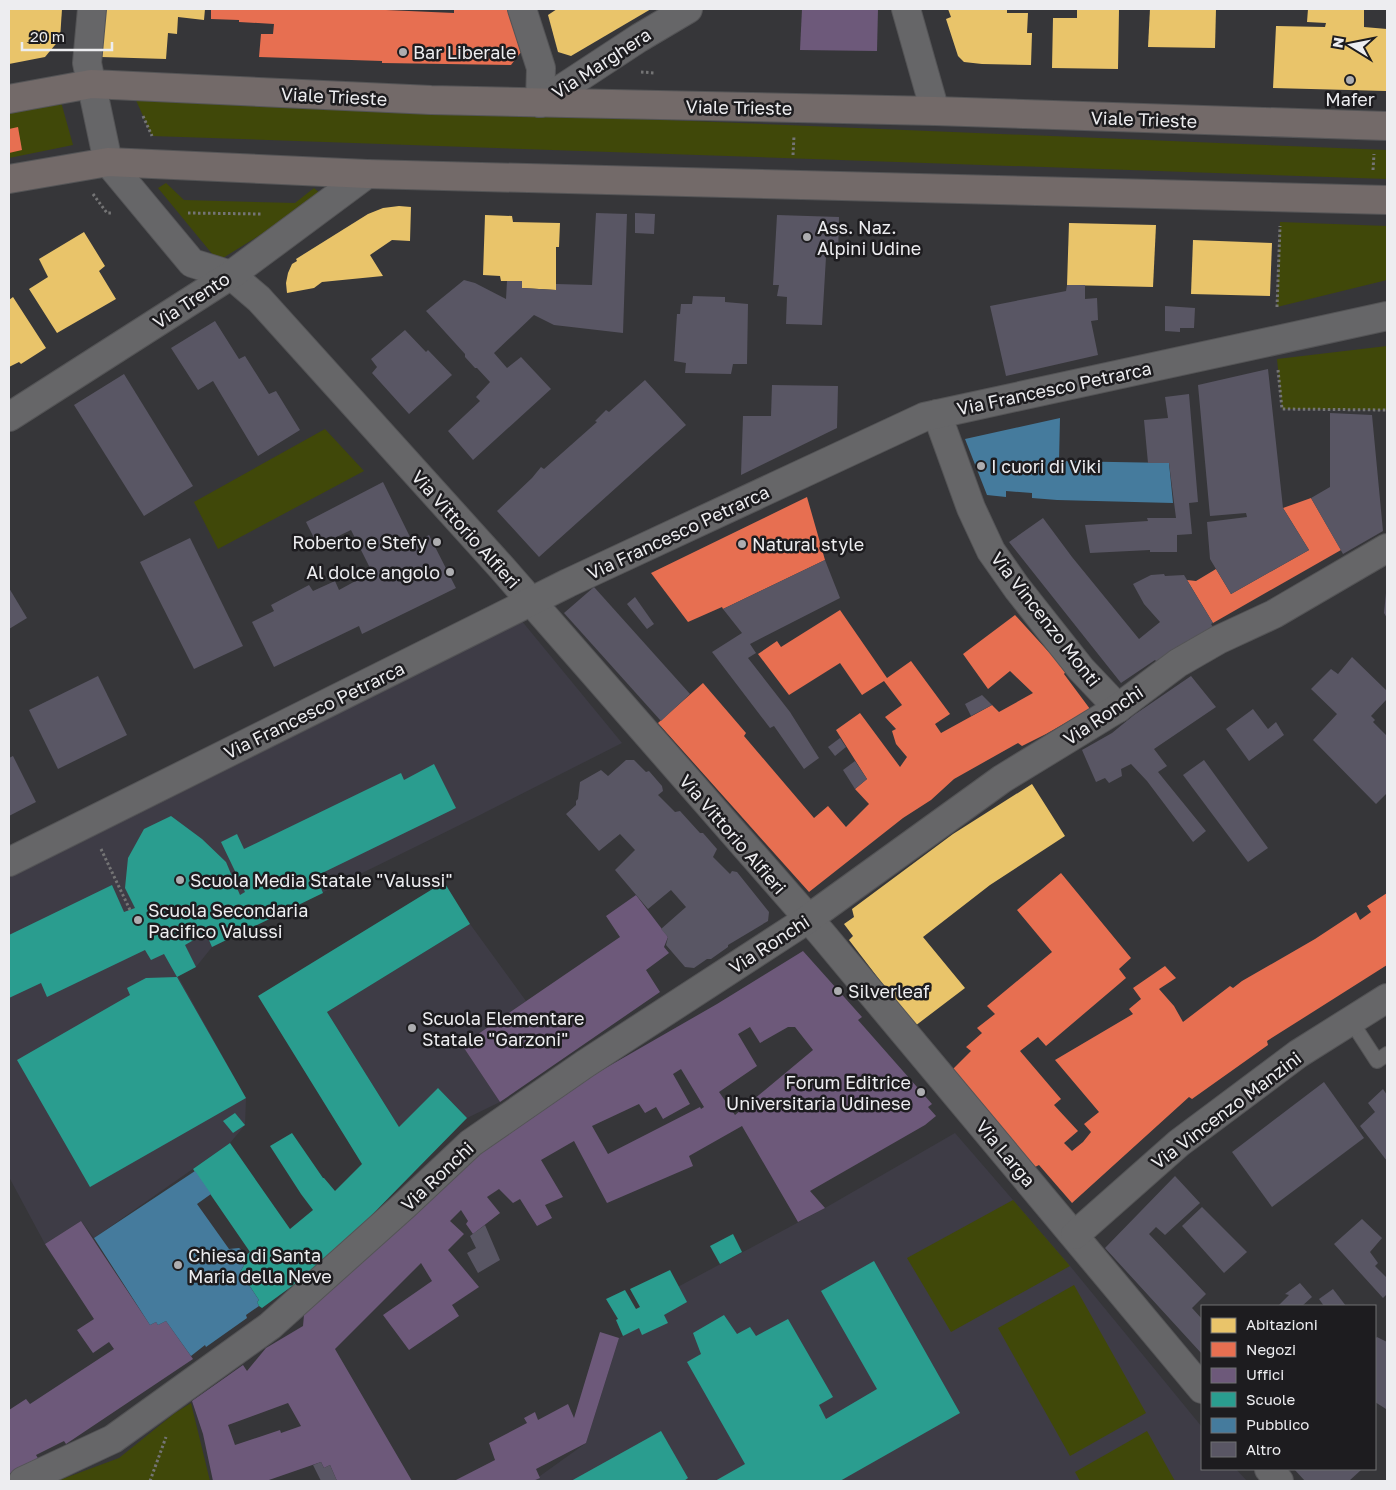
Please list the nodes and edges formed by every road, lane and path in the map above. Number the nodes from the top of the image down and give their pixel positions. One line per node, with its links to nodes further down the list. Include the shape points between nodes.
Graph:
1 (92, 9): 5 (street, via 87,62)
2 (522, 9): 7 (street, via 541,68)
3 (688, 9): 7 (street, Via Marghera)
4 (906, 9): 8 (street)
5 (92, 84): 6 (main road, Viale Trieste); 7 (main road, Viale Trieste, via 421,100); 12 (street)
6 (9, 99)
7 (540, 102): 8 (main road, Viale Trieste)
8 (934, 112): 10 (main road, Viale Trieste)
9 (794, 133): 11 (path)
10 (1381, 138): 15 (path)
11 (793, 158)
12 (108, 162): 13 (main road); 14 (main road); 19 (street, Via Vittorio Alfieri, via 192,263)
13 (368, 174): 15 (main road); 19 (street, Via Trento)
14 (9, 179)
15 (1380, 189)
16 (179, 213): 17 (path)
17 (264, 214)
18 (1280, 222): 20 (path)
19 (231, 275): 25 (street, Via Trento); 27 (street, Via Vittorio Alfieri, via 259,300)
20 (1277, 307)
21 (1387, 316): 24 (street, Via Francesco Petrarca)
22 (1278, 369): 23 (path, via 1282,409)
23 (1386, 410)
24 (937, 414): 27 (street, Via Francesco Petrarca, via 924,417); 28 (street, Via Vincenzo Monti, via 964,491 991,551 1075,662)
25 (9, 417)
26 (1387, 548): 28 (street, Via Ronchi, via 1274,614 1178,663)
27 (531, 602): 30 (street, Via Francesco Petrarca); 32 (street, Via Vittorio Alfieri)
28 (1118, 708): 32 (street, Via Ronchi, via 1002,779)
29 (99, 844): 31 (path)
30 (9, 862)
31 (130, 910)
32 (808, 919): 36 (street, Via Larga); 39 (street, Via Ronchi, via 585,1064 471,1143 270,1326 113,1439)
33 (1387, 998): 34 (street, Via Vincenzo Manzini)
34 (1351, 1021): 35 (lane, via 1377,1061); 36 (street, Via Vincenzo Manzini, via 1298,1054 1179,1143)
35 (1387, 1054)
36 (1075, 1235): 37 (street, Via Larga)
37 (1201, 1387)
38 (1270, 1470): 40 (street)
39 (23, 1481)
40 (1280, 1481)

